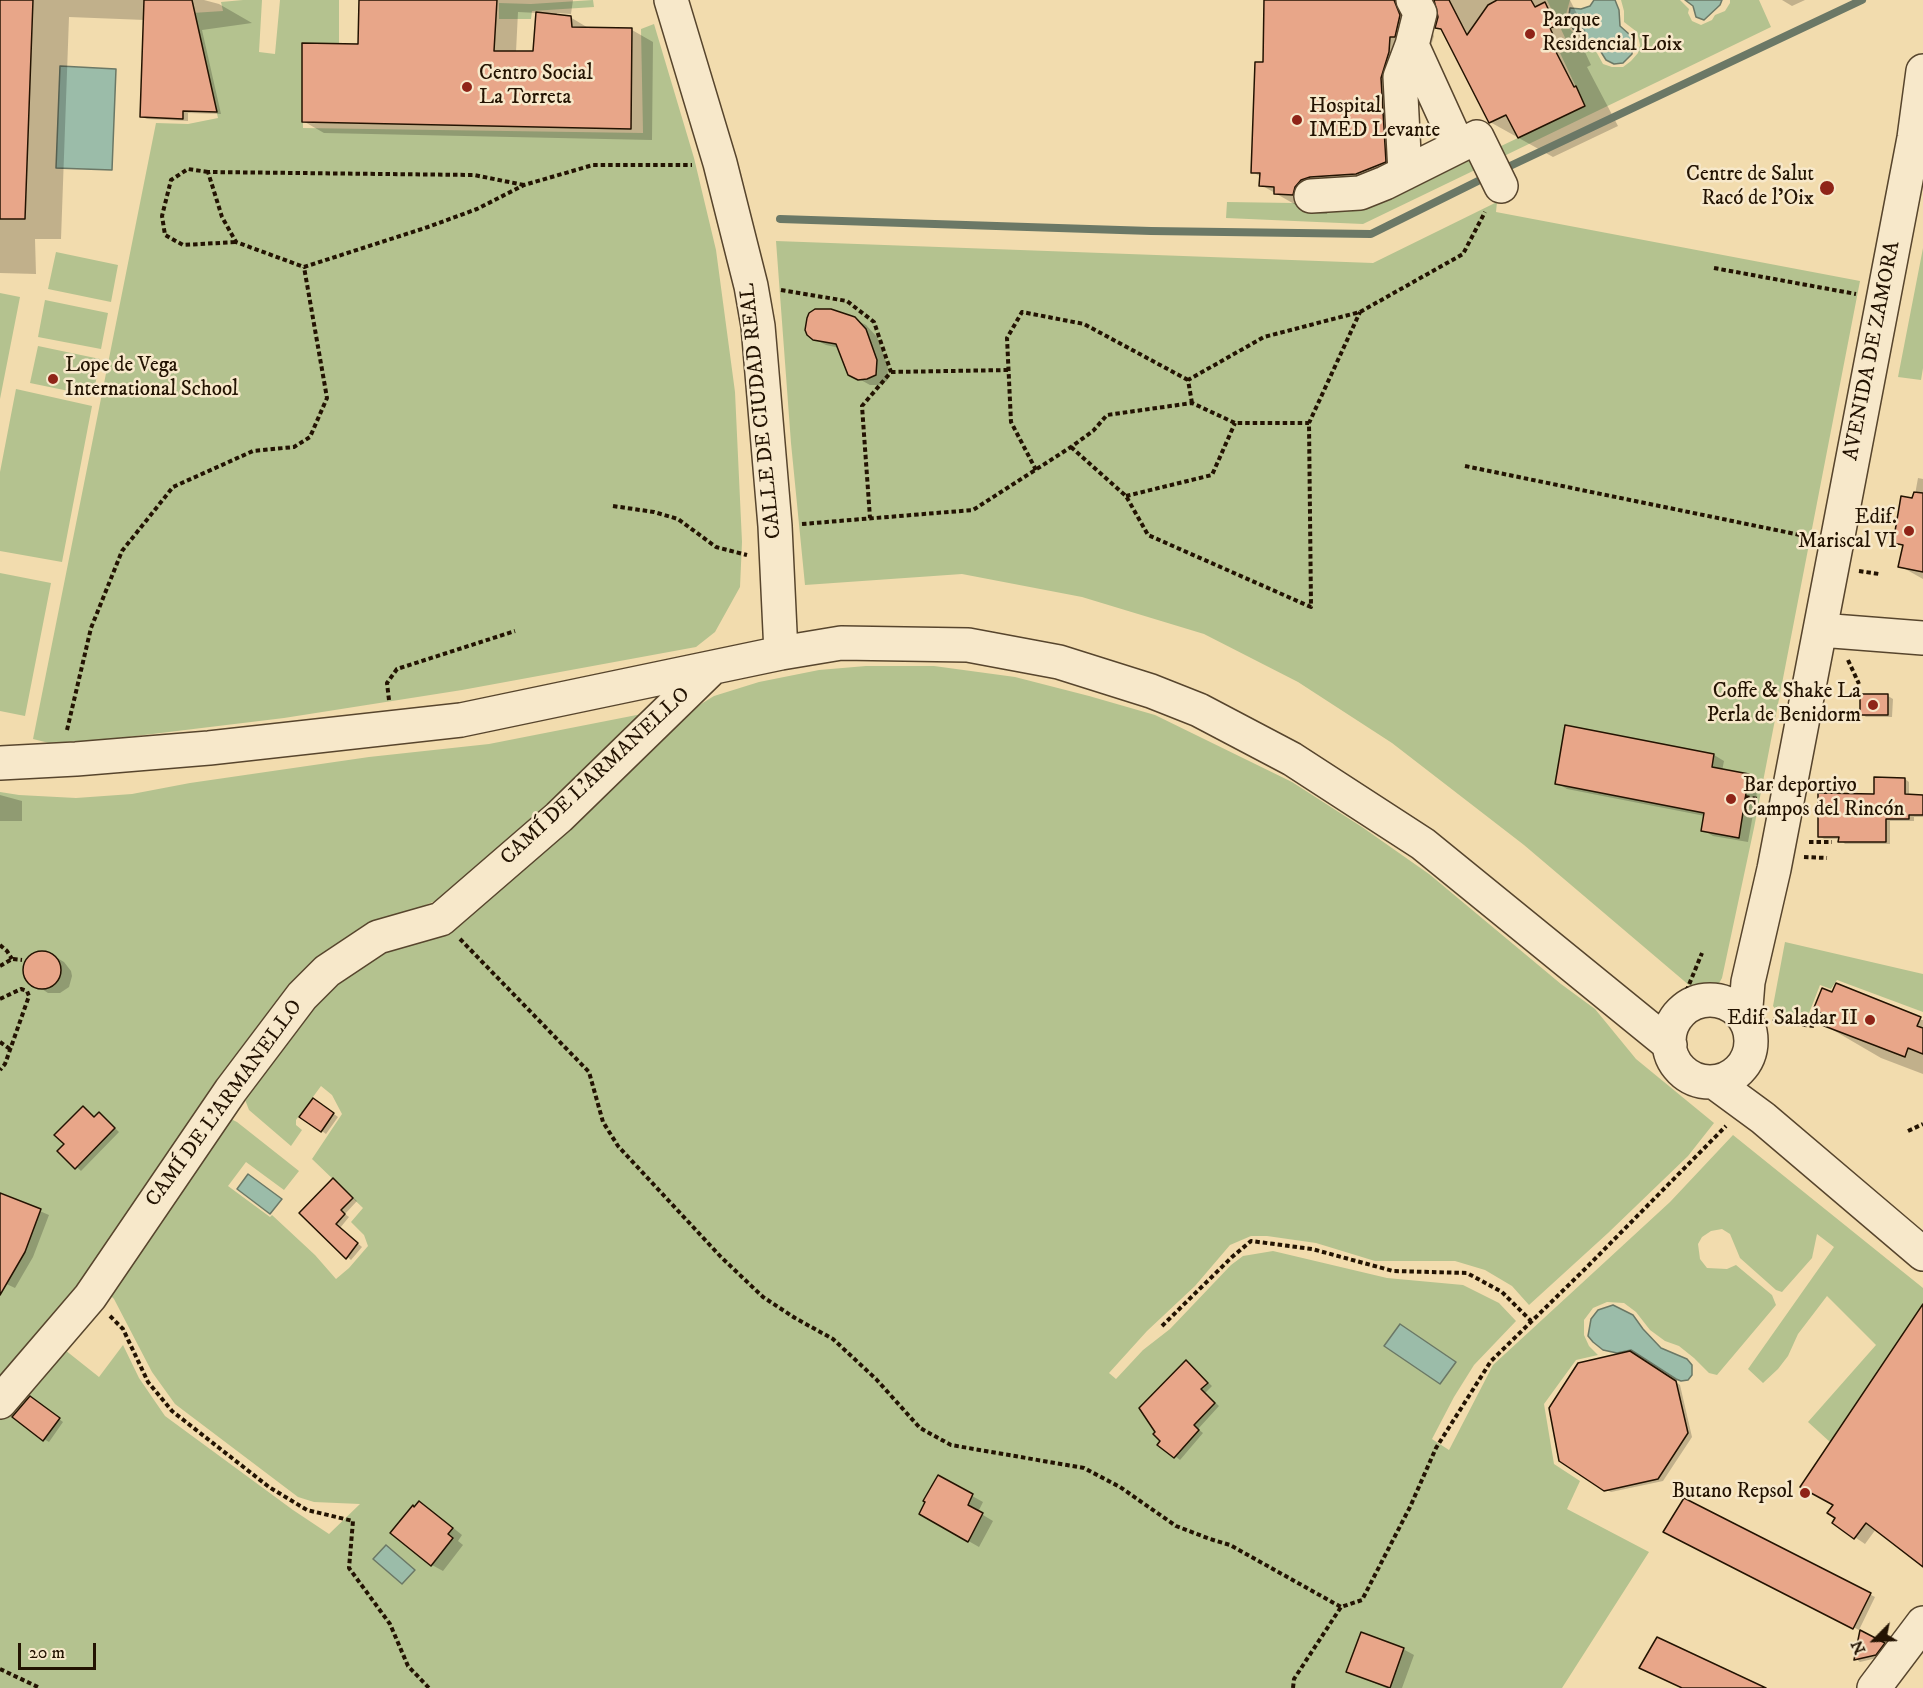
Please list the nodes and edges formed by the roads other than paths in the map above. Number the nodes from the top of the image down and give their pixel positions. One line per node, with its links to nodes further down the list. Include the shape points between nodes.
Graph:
1 (671, 0): 11 (street, CALLE DE CIUDAD REAL, via 720,163 758,326)
2 (1417, 7): 3 (street); 5 (street)
3 (1412, 45): 5 (street); 6 (street, via 1400,77)
4 (1923, 71): 9 (street, AVENIDA DE ZAMORA, via 1914,138)
5 (1465, 135): 6 (street); 7 (street, via 1478,137)
6 (1405, 173): 8 (street, via 1360,193)
7 (1491, 185)
8 (1311, 196)
9 (1820, 630): 10 (street); 14 (street, AVENIDA DE ZAMORA, via 1774,869)
10 (1923, 638)
11 (781, 653): 12 (street); 15 (street, via 841,643 968,645 1059,662 1199,710 1292,759 1423,844)
12 (711, 669): 13 (street, via 461,720 209,748); 21 (street, CAMÍ DE L'ARMANELLO, via 559,817 441,919 378,937 327,971 302,996 231,1090 90,1297)
13 (0, 763)
14 (1722, 1004): 15 (street); 16 (street, via 1676,1019); 17 (street, via 1750,1031 1751,1045)
15 (1635, 1015): 16 (street)
16 (1668, 1059): 18 (street, via 1673,1058 1680,1069 1704,1082)
17 (1745, 1063): 18 (street, via 1730,1077); 19 (street)
18 (1703, 1089): 19 (street)
19 (1741, 1118): 20 (street)
20 (1923, 1254)
21 (0, 1402)
22 (1923, 1623): 23 (street)
23 (1874, 1688)

